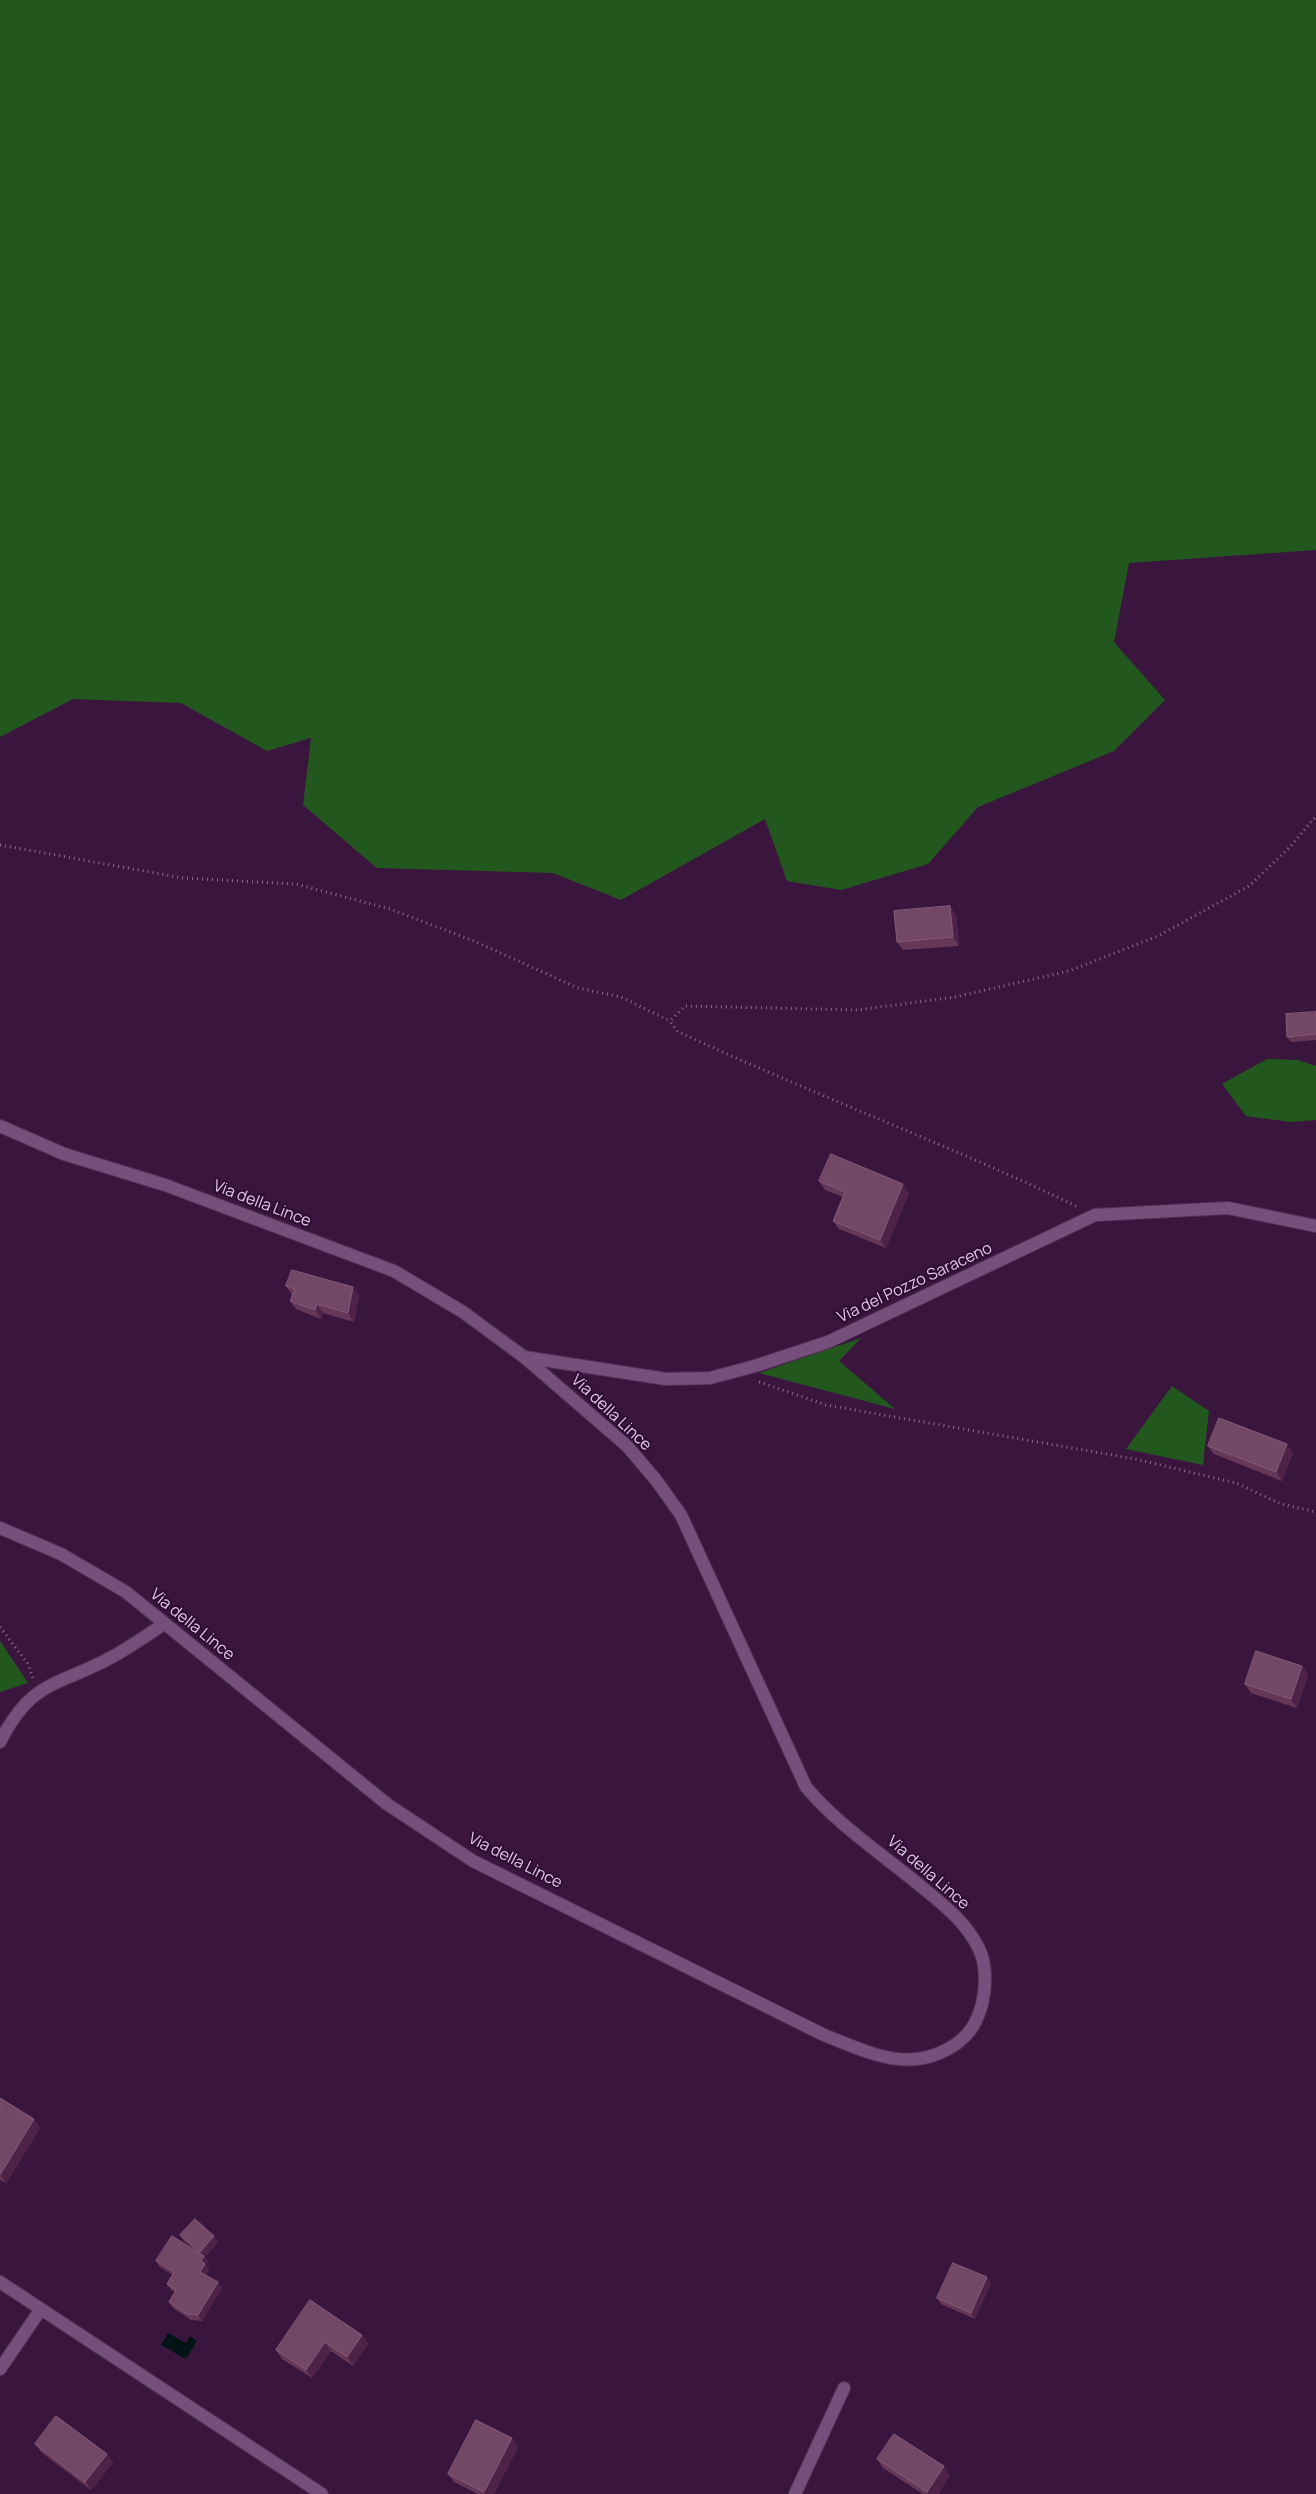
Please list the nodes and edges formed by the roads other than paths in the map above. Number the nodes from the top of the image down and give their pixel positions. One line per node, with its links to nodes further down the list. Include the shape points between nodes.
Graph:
1 (0, 1126): 3 (street, Via della Lince, via 64,1154 165,1185 394,1271 463,1312)
2 (1316, 1226): 3 (street, Via del Pozzo Saraceno, via 1228,1208 1095,1215 828,1342 710,1378 666,1379)
3 (524, 1357): 5 (street, Via della Lince, via 627,1446 681,1515 806,1787 823,1807 944,1905 965,1927 980,1950 985,1974 985,1993 969,2035 939,2055 920,2061 877,2056 824,2034 473,1861 387,1804)
4 (0, 1528): 5 (street, Via della Lince, via 61,1554 126,1592)
5 (164, 1624): 6 (street, via 111,1658 53,1682 27,1700)
6 (0, 1742)
7 (0, 2282): 8 (street)
8 (41, 2309): 9 (street); 11 (street)
9 (0, 2369)
10 (844, 2388): 12 (street)
11 (322, 2494)
12 (795, 2494)

